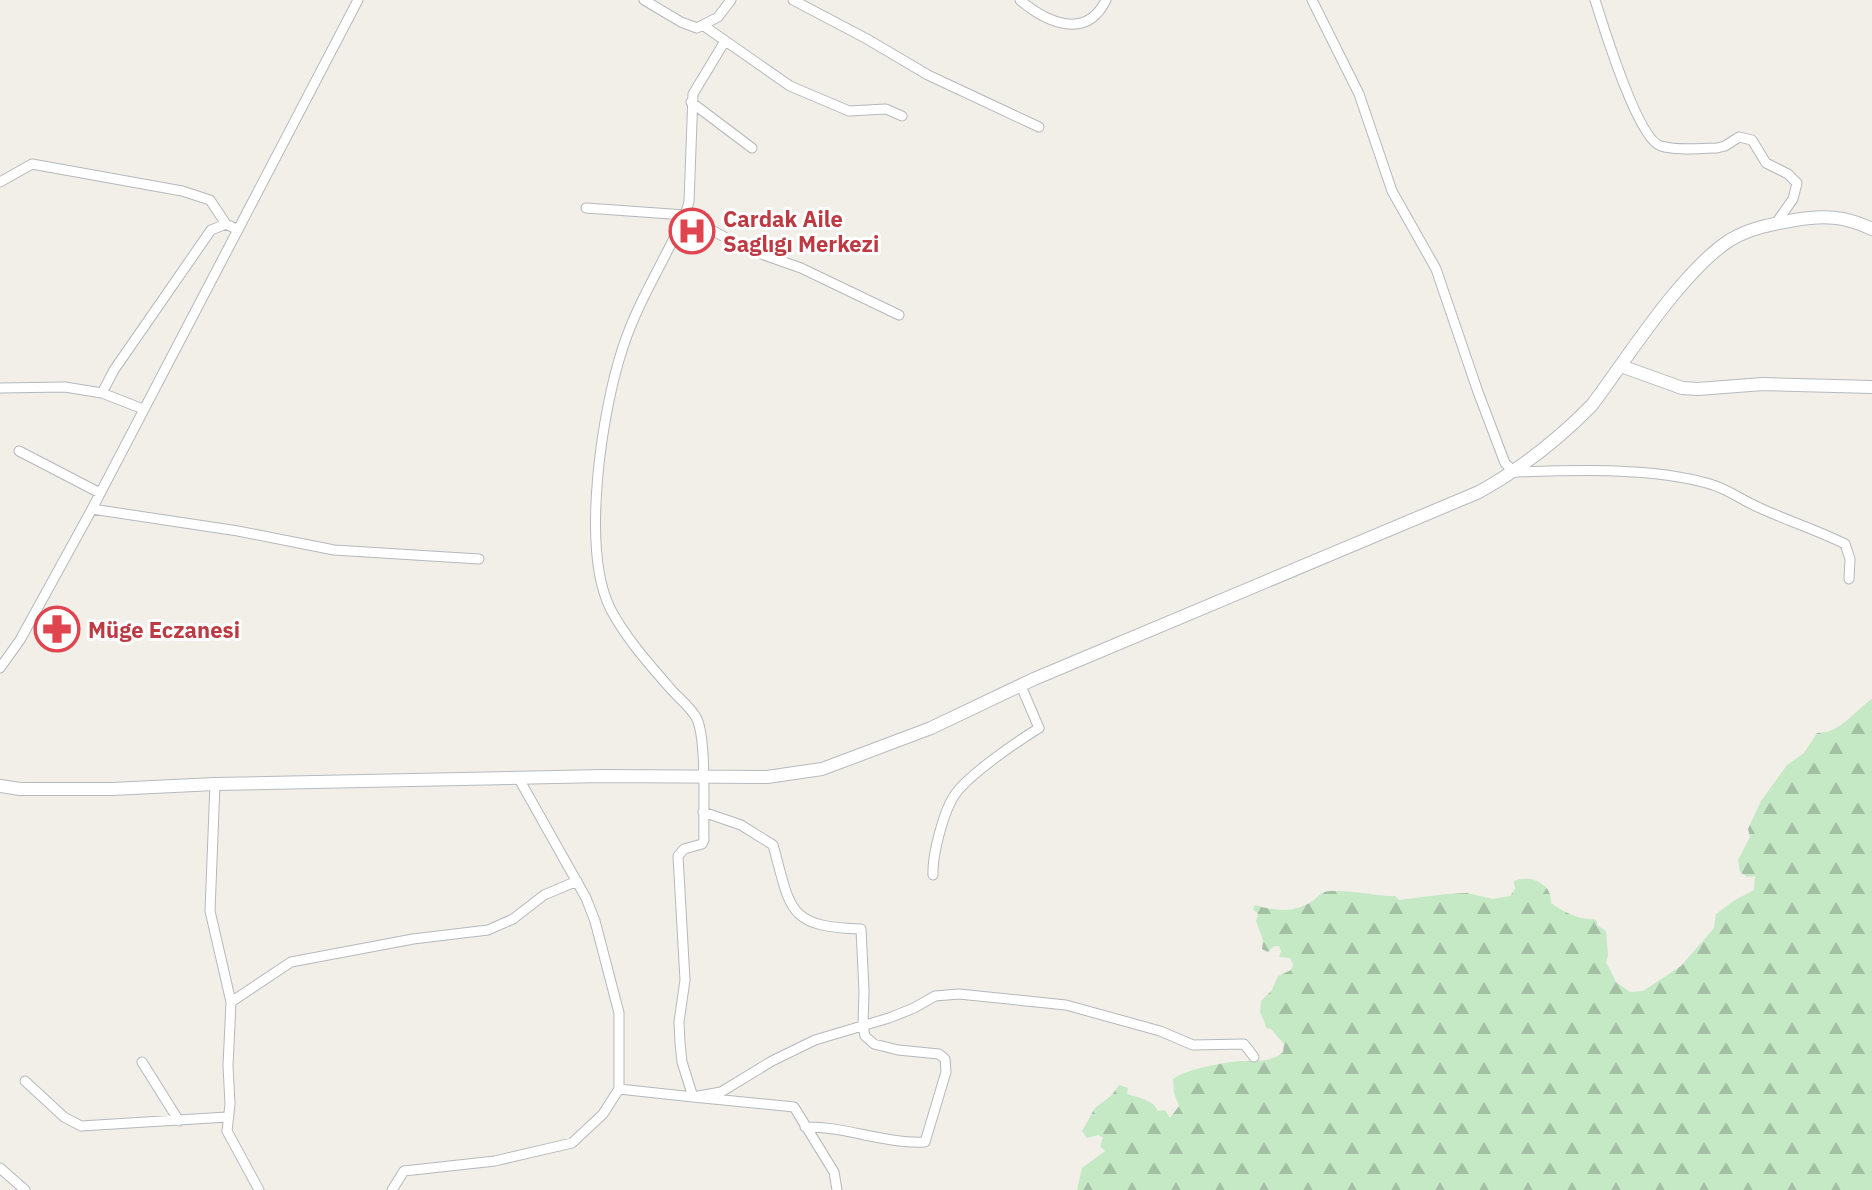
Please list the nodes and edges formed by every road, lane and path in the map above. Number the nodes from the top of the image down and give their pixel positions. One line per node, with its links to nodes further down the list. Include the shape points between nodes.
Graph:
1 (358, 0): 21 (street)
2 (644, 0): 9 (street, via 688,25)
3 (731, 0): 9 (street)
4 (793, 0): 13 (street, via 928,75)
5 (1020, 0): 6 (street, via 1058,23 1090,19)
6 (1106, 0)
7 (1312, 0): 29 (street, via 1359,94 1392,191 1436,269 1505,463)
8 (1595, 0): 18 (street, via 1648,137 1661,147 1717,148 1739,137 1752,140 1766,163 1797,183)
9 (704, 26): 10 (street)
10 (725, 41): 11 (street); 12 (street, via 790,86 849,111 886,109)
11 (691, 102): 14 (street); 17 (street)
12 (902, 116)
13 (1039, 127)
14 (752, 148)
15 (0, 182): 19 (street, via 32,164 182,191 210,200)
16 (586, 208): 17 (street)
17 (685, 215): 22 (street, via 744,248 801,268); 36 (street, via 634,318 617,366 601,452 597,557 603,592 622,629 696,718)
18 (1776, 223): 20 (main road, via 1820,215); 23 (main road, via 1744,233 1711,256)
19 (226, 224): 21 (street); 26 (street, via 211,230)
20 (1872, 229)
21 (238, 230): 27 (street)
22 (899, 315)
23 (1621, 366): 24 (main road, via 1682,388); 29 (main road, via 1592,405)
24 (1872, 387)
25 (0, 388): 26 (street, via 65,387)
26 (102, 393): 27 (street)
27 (143, 409): 30 (street)
28 (19, 451): 30 (street)
29 (1514, 472): 33 (street, via 1613,472 1712,484 1845,544); 35 (main road, via 1479,492)
30 (100, 493): 31 (street)
31 (92, 509): 32 (street, via 334,550); 34 (street)
32 (479, 559)
33 (1849, 579)
34 (0, 668)
35 (1021, 686): 36 (main road, via 931,728 822,769 767,777); 41 (street, via 1039,728 956,793 943,823)
36 (702, 776): 37 (main road); 40 (street)
37 (519, 779): 38 (main road); 42 (street)
38 (215, 784): 39 (main road, via 112,789); 43 (street, via 210,911)
39 (0, 786)
40 (703, 812): 44 (street, via 741,825 773,845 790,902 801,919 861,929); 49 (street, via 702,844 678,856 685,980 680,1043)
41 (933, 875)
42 (577, 881): 43 (street, via 488,930 291,962); 48 (street, via 595,921 619,1013)
43 (231, 1002): 50 (street)
44 (863, 1025): 45 (street, via 935,996 959,994 1066,1005 1193,1045 1244,1044); 49 (street, via 815,1040 721,1092); 52 (street, via 874,1044 945,1059 946,1072 925,1142)
45 (1254, 1057)
46 (142, 1062): 51 (street)
47 (25, 1081): 51 (street, via 76,1125)
48 (619, 1089): 49 (street); 56 (street, via 603,1114 572,1143 495,1161 404,1171)
49 (693, 1097): 52 (street, via 794,1107)
50 (227, 1117): 51 (street); 55 (street, via 227,1131)
51 (179, 1121)
52 (805, 1127): 57 (street, via 834,1172)
53 (0, 1168): 54 (street)
54 (25, 1190)
55 (259, 1190)
56 (392, 1190)
57 (837, 1190)

